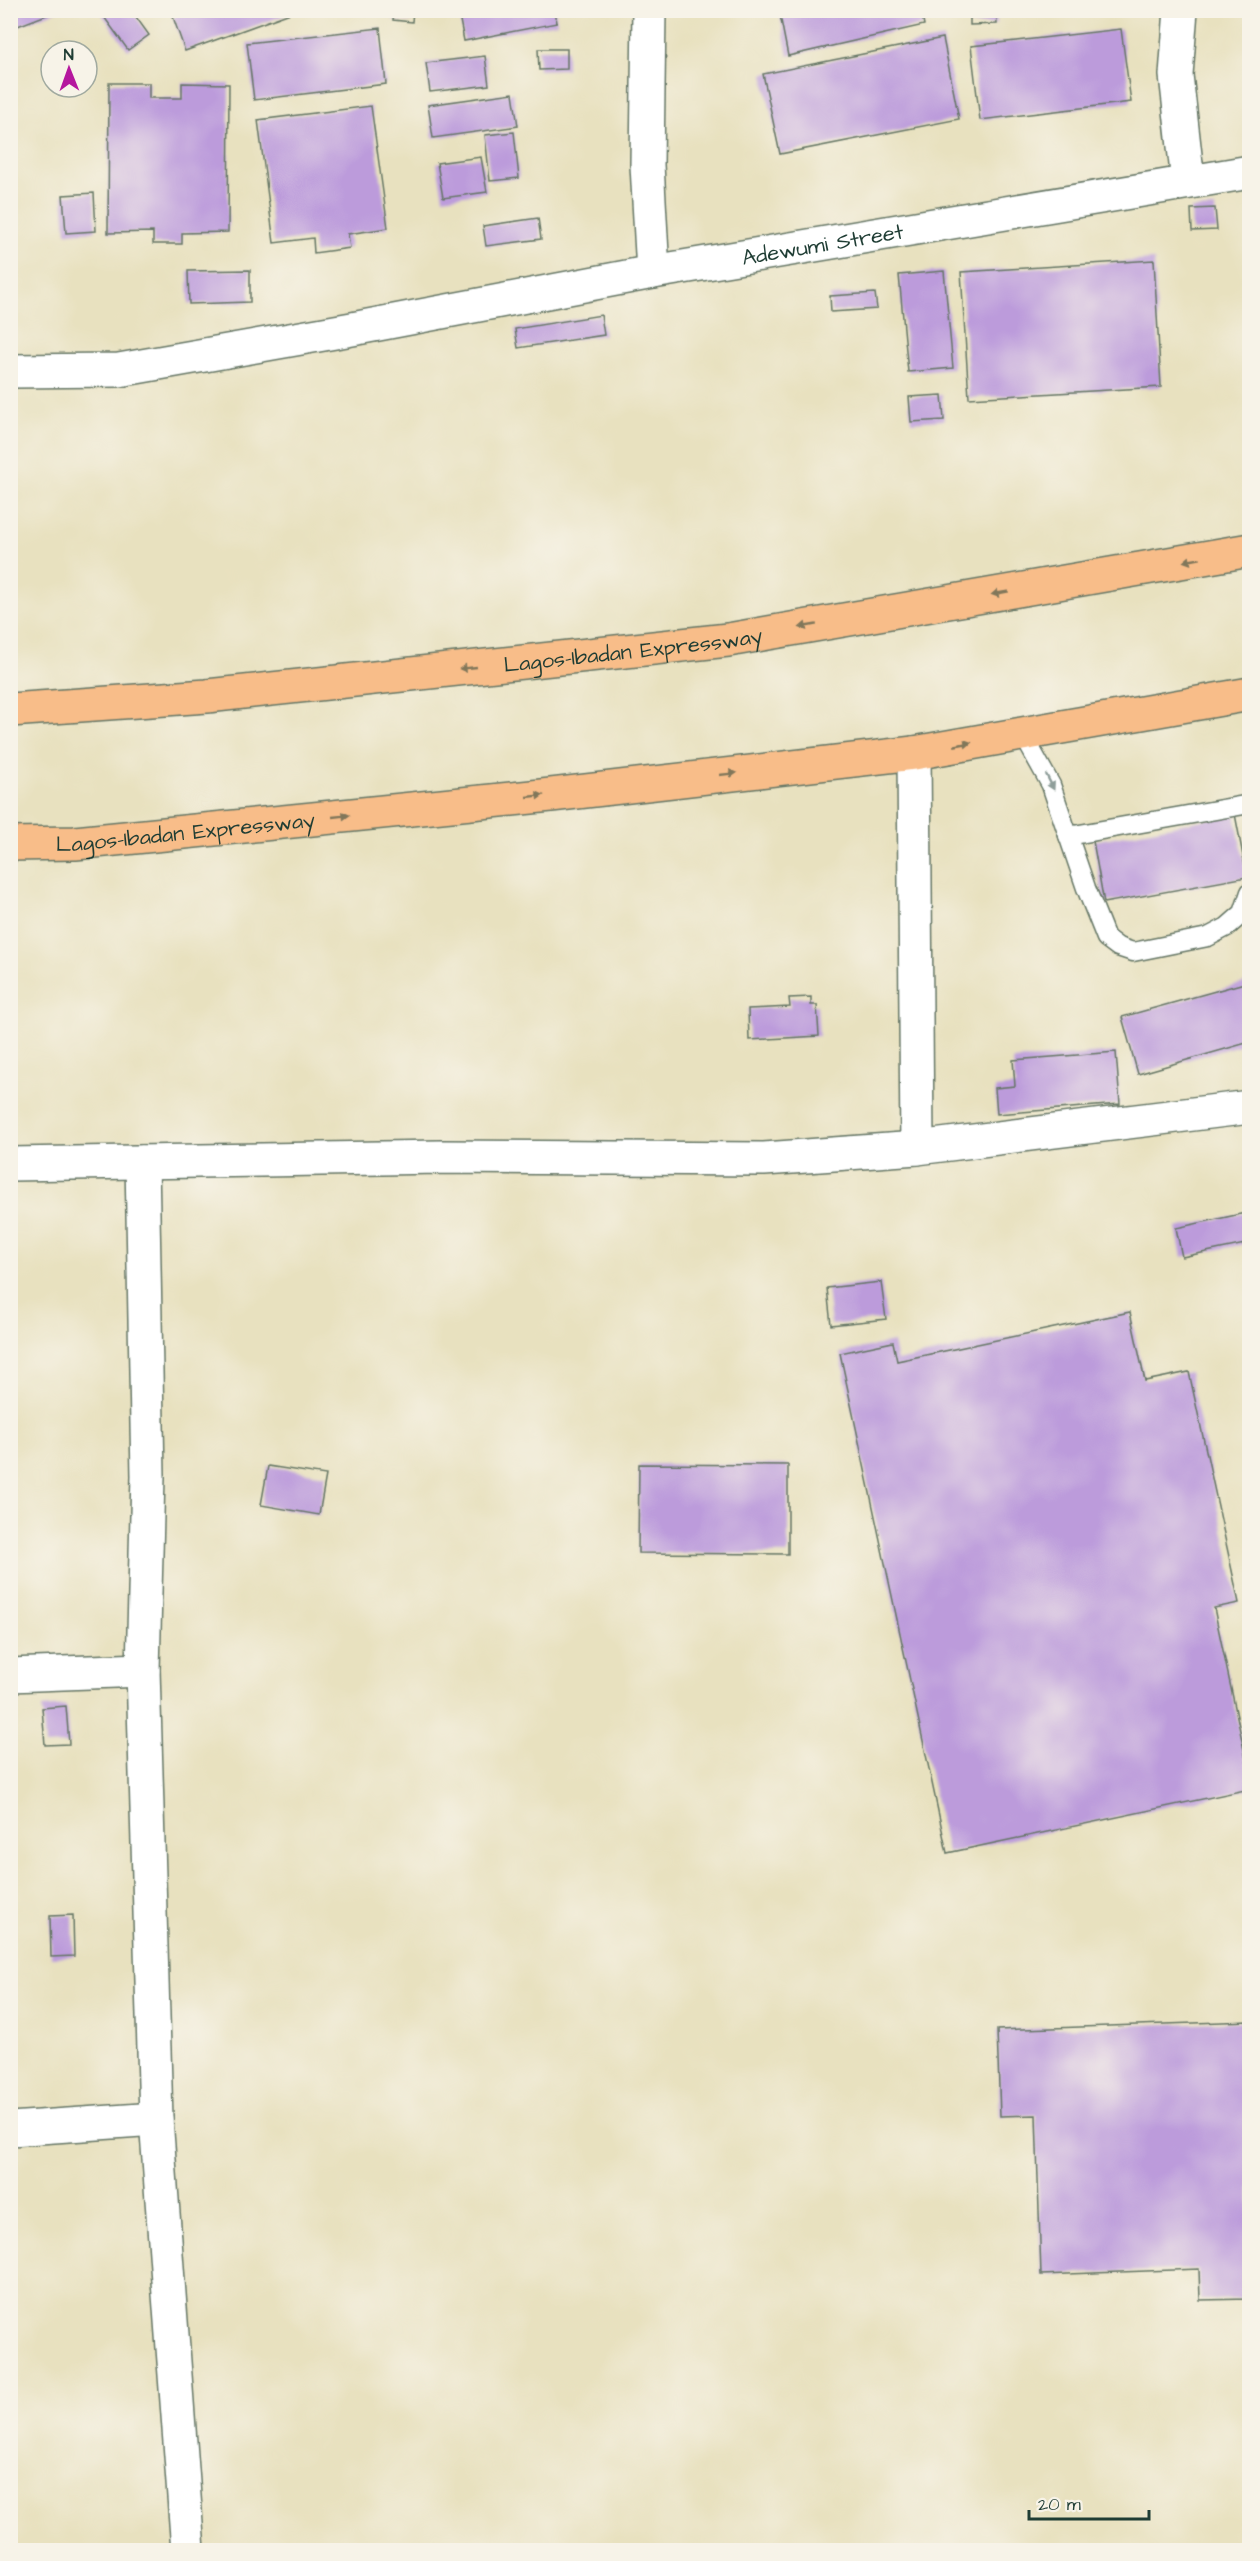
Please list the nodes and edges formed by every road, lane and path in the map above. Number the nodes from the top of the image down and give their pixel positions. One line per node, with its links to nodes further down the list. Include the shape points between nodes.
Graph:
1 (648, 10): 5 (street, via 647,165)
2 (1181, 10): 4 (street, via 1176,75)
3 (1250, 172): 4 (street, Adewumi Street)
4 (1188, 182): 5 (street, Adewumi Street)
5 (654, 272): 6 (street, Adewumi Street, via 119,370)
6 (10, 371)
7 (1250, 550): 9 (highway, Lagos-Ibadan Expressway, one-way to 9, via 728,640 207,696)
8 (1250, 694): 10 (highway, Lagos-Ibadan Expressway)
9 (10, 710)
10 (1022, 733): 11 (highway, Lagos-Ibadan Expressway, one-way to 10); 13 (lane, one-way to 13, via 1052,785)
11 (914, 753): 14 (highway, Lagos-Ibadan Expressway, one-way to 11, via 75,843); 17 (street)
12 (1250, 804): 13 (lane)
13 (1068, 836): 15 (lane, via 1106,938 1133,952 1208,937 1243,913)
14 (10, 844)
15 (1250, 892)
16 (1250, 1107): 17 (street)
17 (917, 1148): 18 (street, via 764,1159 441,1157)
18 (142, 1162): 19 (street); 20 (street, via 148,1476)
19 (10, 1164)
20 (143, 1670): 21 (street); 22 (street)
21 (10, 1676)
22 (156, 2119): 23 (street); 24 (street)
23 (10, 2129)
24 (188, 2550)

